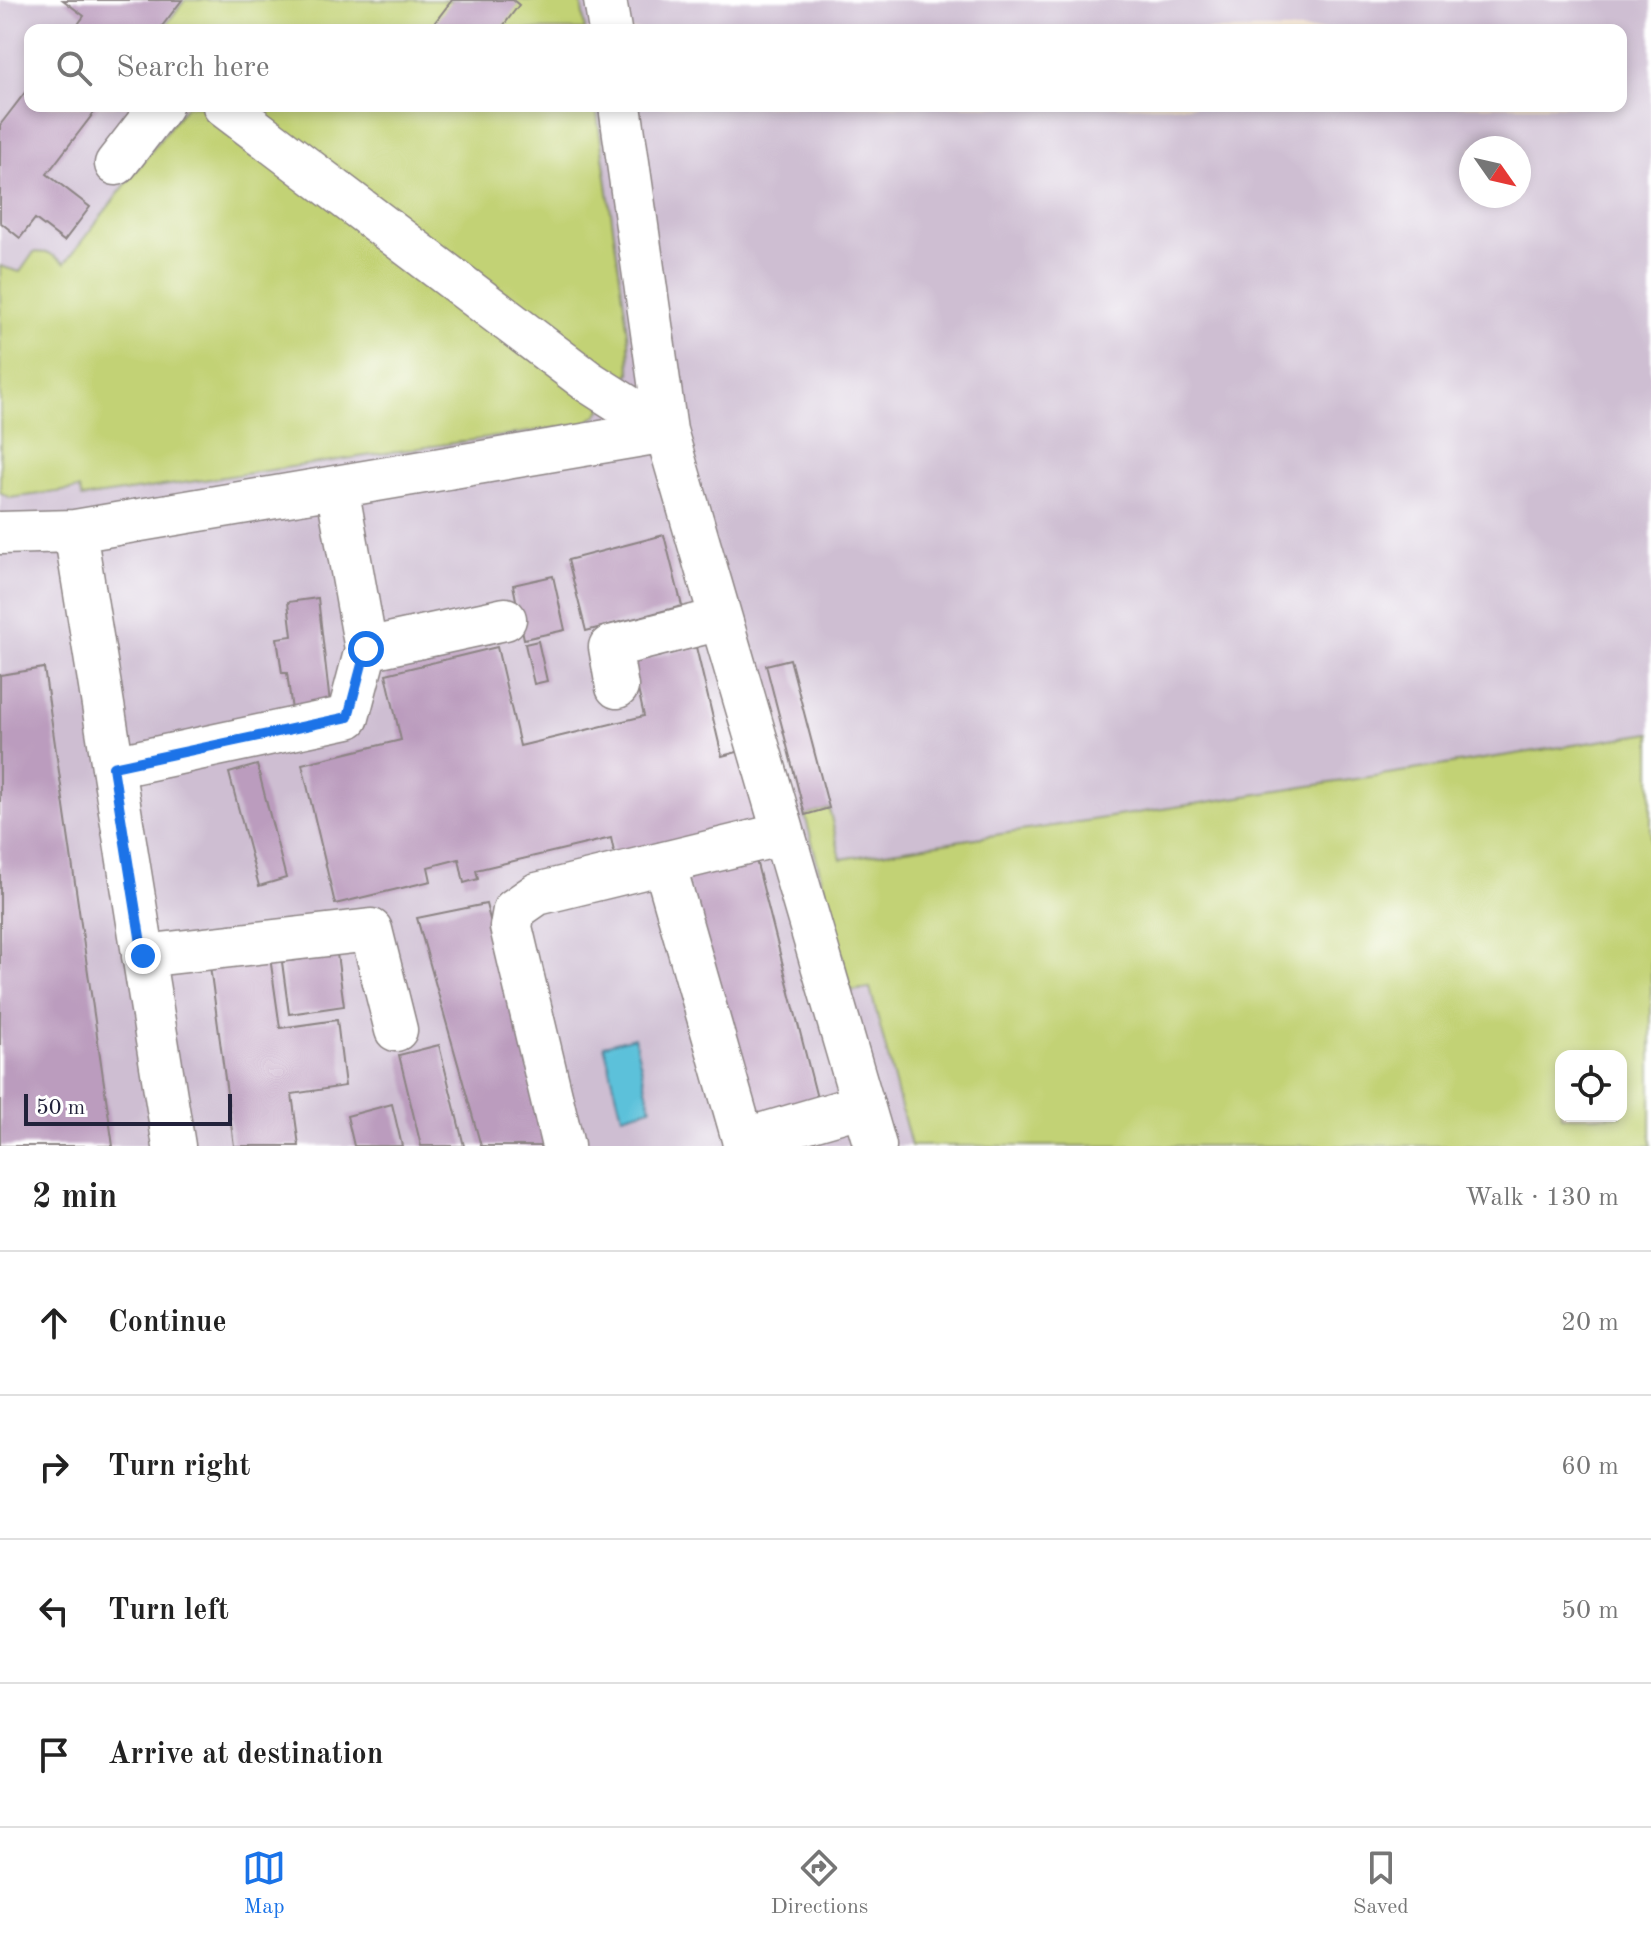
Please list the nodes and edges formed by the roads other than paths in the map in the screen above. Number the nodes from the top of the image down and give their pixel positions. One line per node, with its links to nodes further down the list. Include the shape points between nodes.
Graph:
1 (605, 0): 2 (lane)
2 (609, 24)
3 (156, 112): 6 (lane)
4 (232, 112): 7 (lane, via 589,382)
5 (621, 112): 7 (lane)
6 (116, 164)
7 (666, 431): 8 (lane); 12 (lane)
8 (337, 487): 9 (lane); 13 (lane)
9 (75, 531): 10 (lane); 15 (lane)
10 (0, 533)
11 (505, 619): 13 (lane)
12 (721, 619): 14 (lane, via 610,647); 16 (lane)
13 (366, 649): 15 (lane, via 348,717)
14 (617, 687)
15 (113, 767): 18 (lane)
16 (783, 834): 17 (lane); 20 (lane)
17 (664, 863): 21 (lane); 23 (lane, via 537,894 514,910 511,927)
18 (143, 956): 19 (lane, via 371,930); 22 (lane)
19 (396, 1030)
20 (863, 1105): 21 (lane); 24 (lane)
21 (744, 1143)
22 (174, 1146)
23 (563, 1146)
24 (875, 1146)

